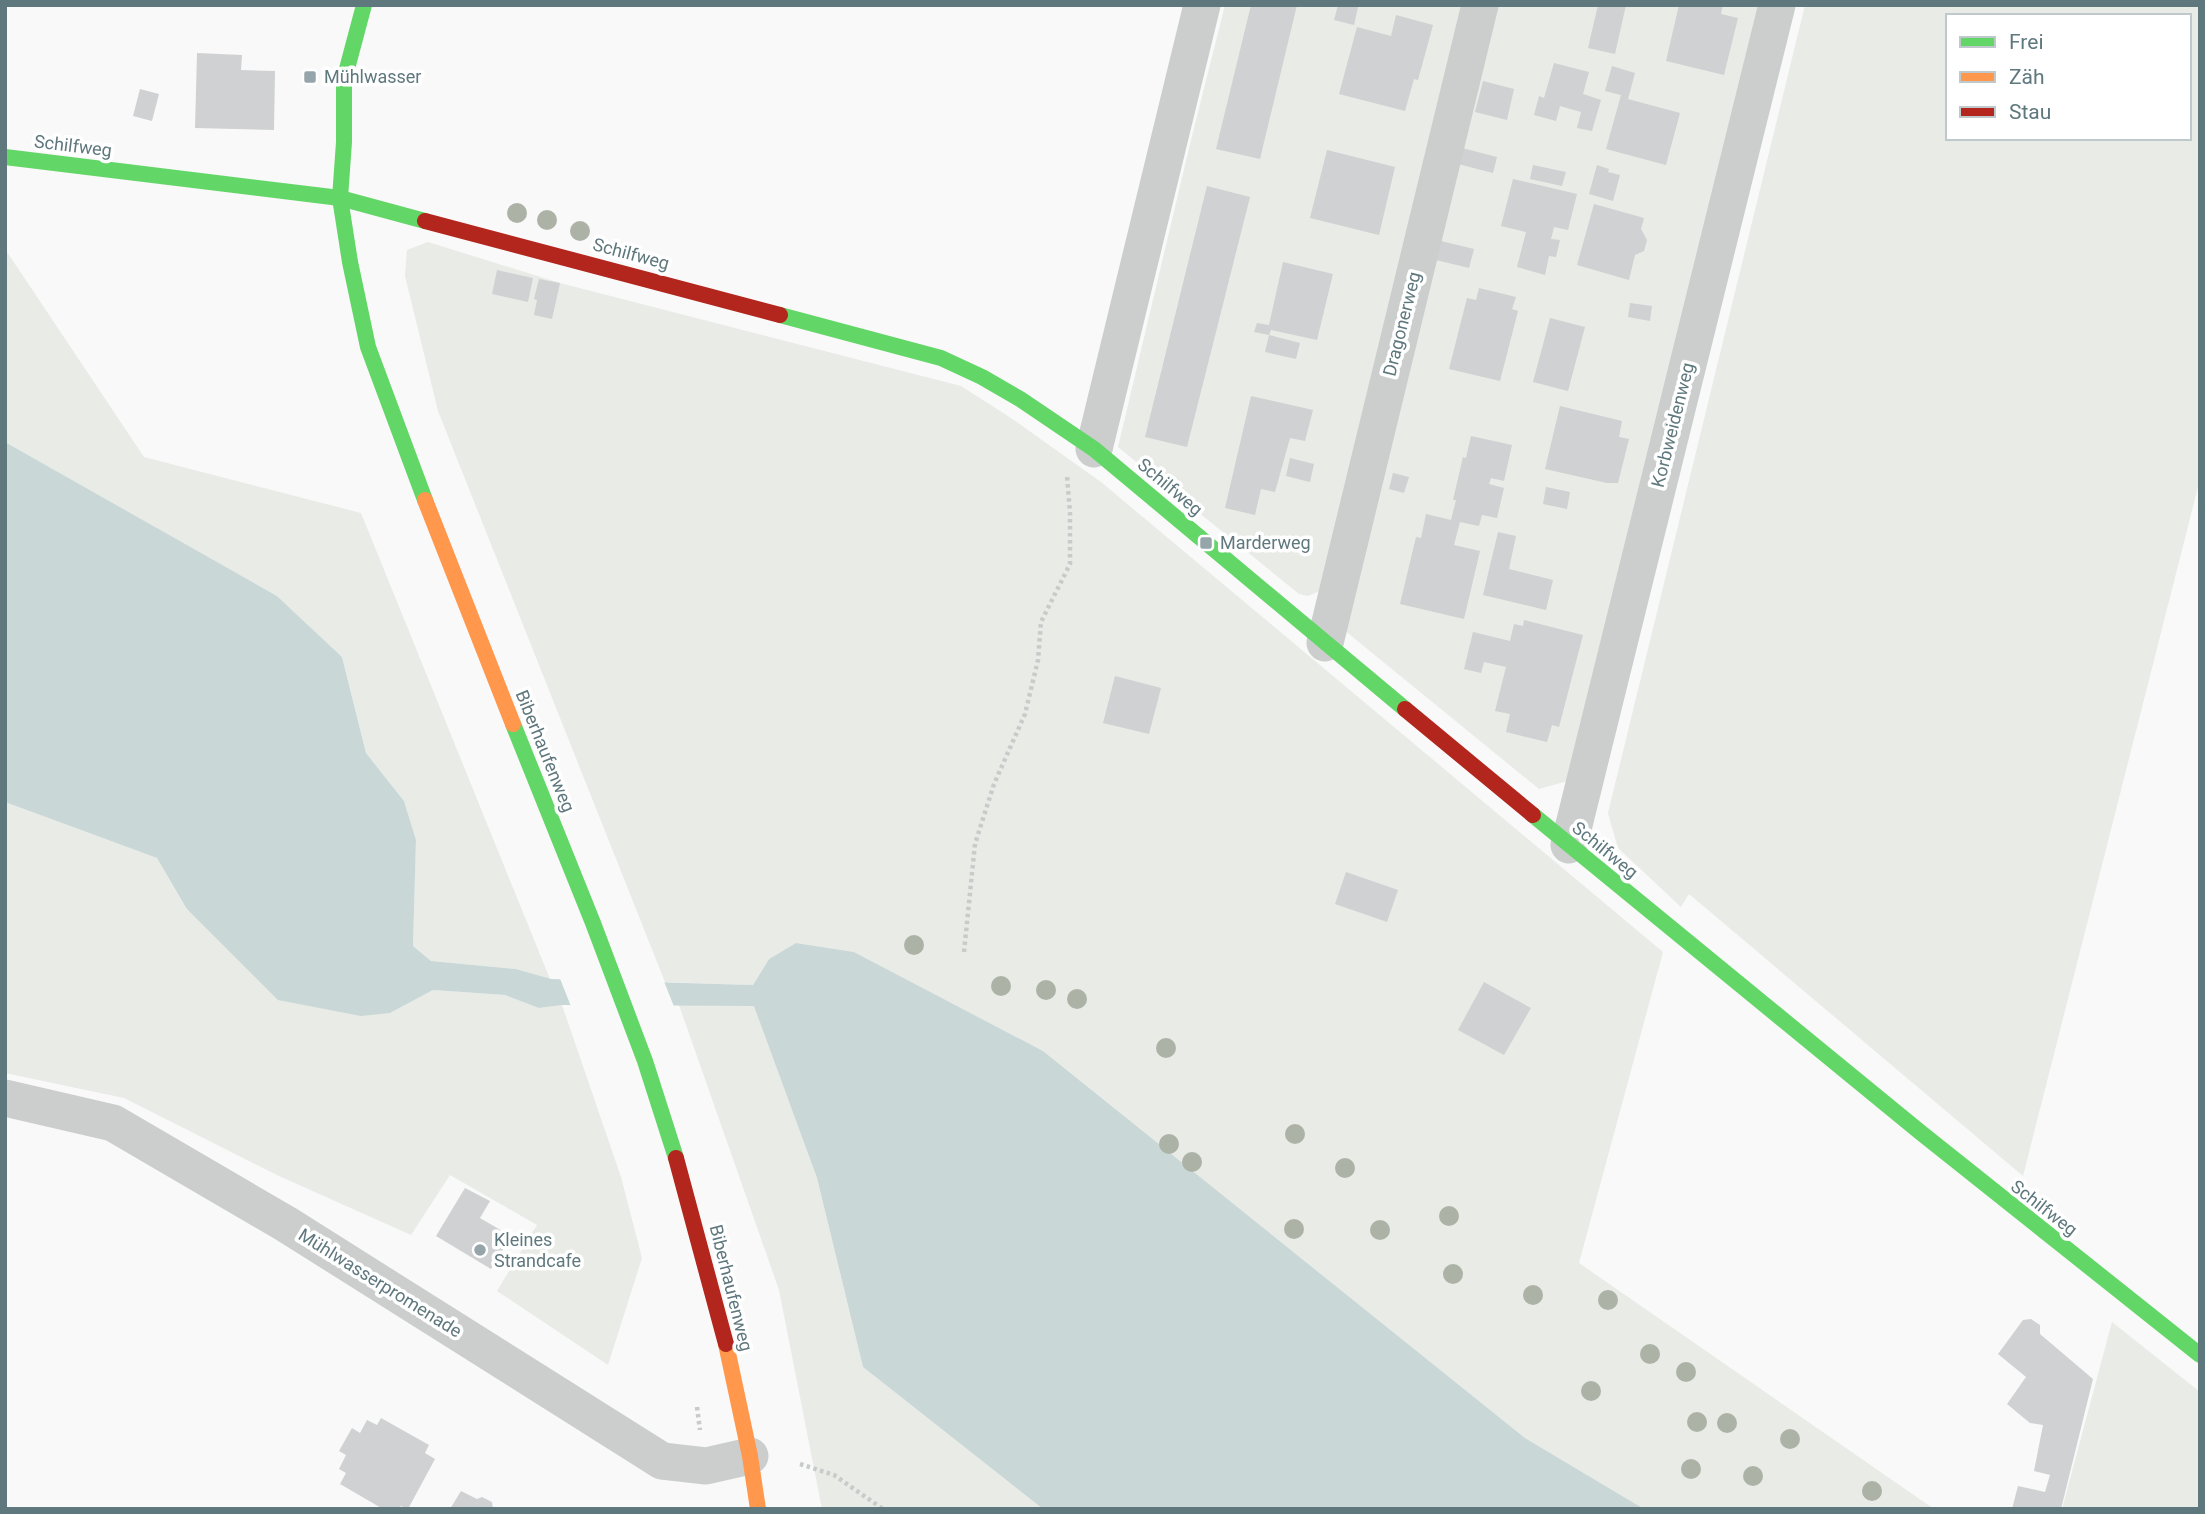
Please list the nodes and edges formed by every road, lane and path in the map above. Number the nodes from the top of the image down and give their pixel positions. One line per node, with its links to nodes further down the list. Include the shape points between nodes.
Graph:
1 (363, 5): 6 (street, Biberhaufenweg, via 344,80)
2 (1202, 5): 8 (street)
3 (1480, 5): 9 (street, Dragonerweg)
4 (1777, 5): 10 (street, Korbweidenweg)
5 (5, 158): 6 (street, Schilfweg)
6 (341, 198): 7 (street, Schilfweg, via 942,358 994,383); 14 (street, Biberhaufenweg, via 368,348 645,1061 722,1325)
7 (1064, 427): 8 (street, Schilfweg); 11 (path, via 1070,564 1041,622 1038,660 1025,714 994,784 975,844)
8 (1094, 449): 9 (street, Schilfweg)
9 (1325, 643): 10 (street, Schilfweg)
10 (1569, 845): 13 (street, Schilfweg, via 1997,1196)
11 (964, 952)
12 (5, 1097): 14 (street, Mühlwasserpromenade, via 113,1123 286,1224 662,1461 706,1466)
13 (2200, 1355)
14 (750, 1456): 16 (street, Biberhaufenweg)
15 (800, 1464): 17 (path, via 834,1475)
16 (758, 1509)
17 (883, 1509)

